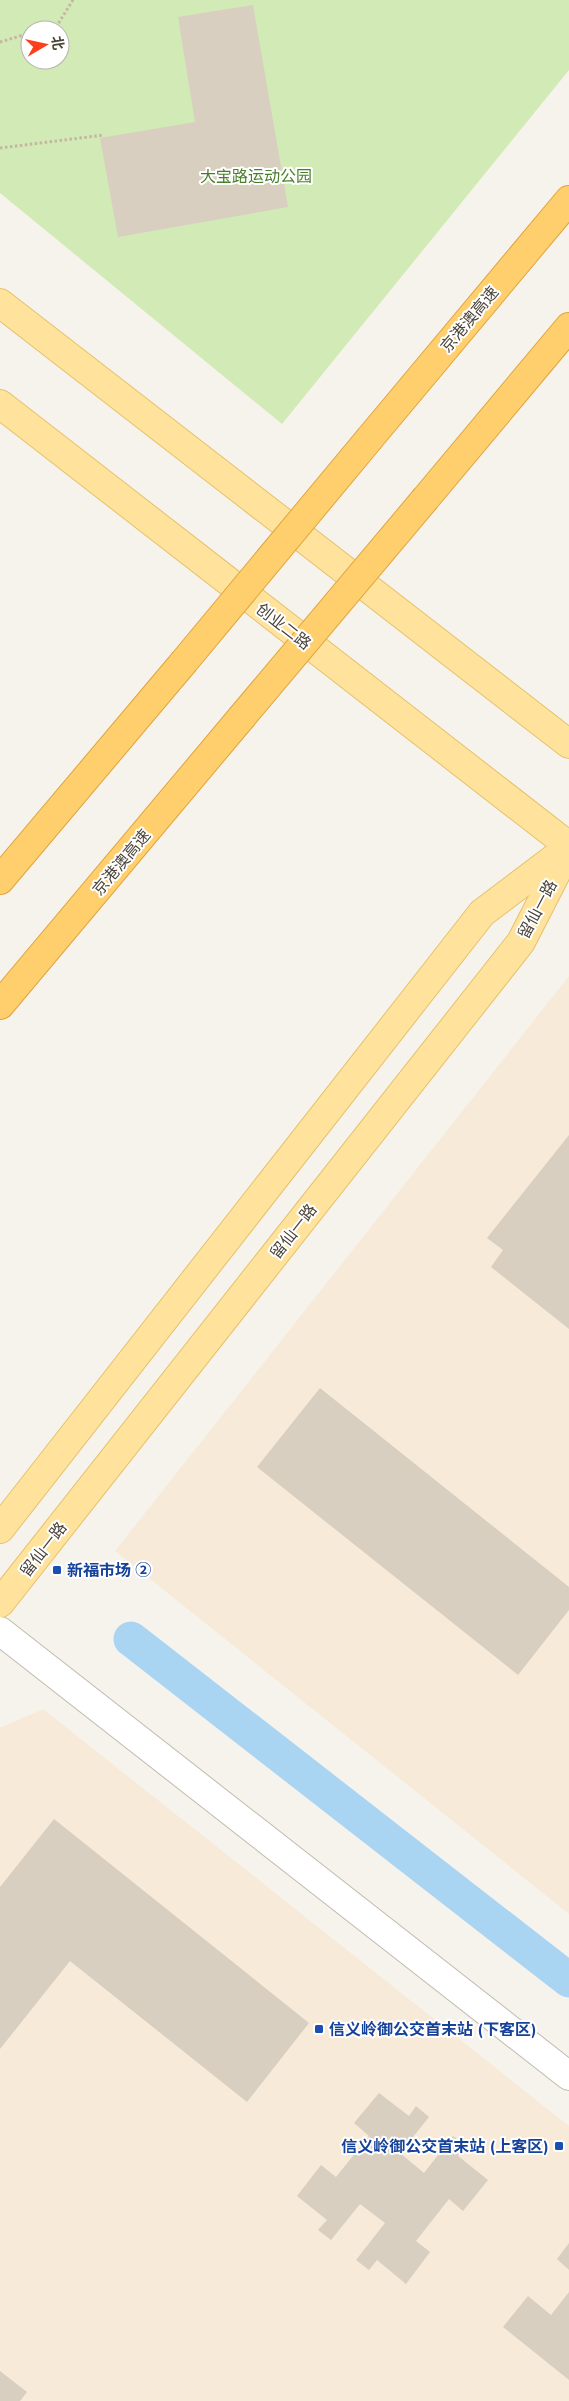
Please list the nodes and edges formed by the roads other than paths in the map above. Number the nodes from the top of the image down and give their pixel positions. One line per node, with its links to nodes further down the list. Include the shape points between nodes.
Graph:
1 (569, 200): 7 (highway, 京港澳高速, bridge)
2 (0, 303): 5 (main road)
3 (569, 327): 8 (highway, 京港澳高速, bridge)
4 (0, 404): 6 (main road, 创业二路)
5 (569, 744)
6 (569, 847): 9 (main road, 留仙一路, via 482,912); 10 (main road, 留仙一路, via 521,942)
7 (0, 880)
8 (0, 1005)
9 (0, 1529)
10 (0, 1603)
11 (0, 1630): 12 (street)
12 (569, 2076)

